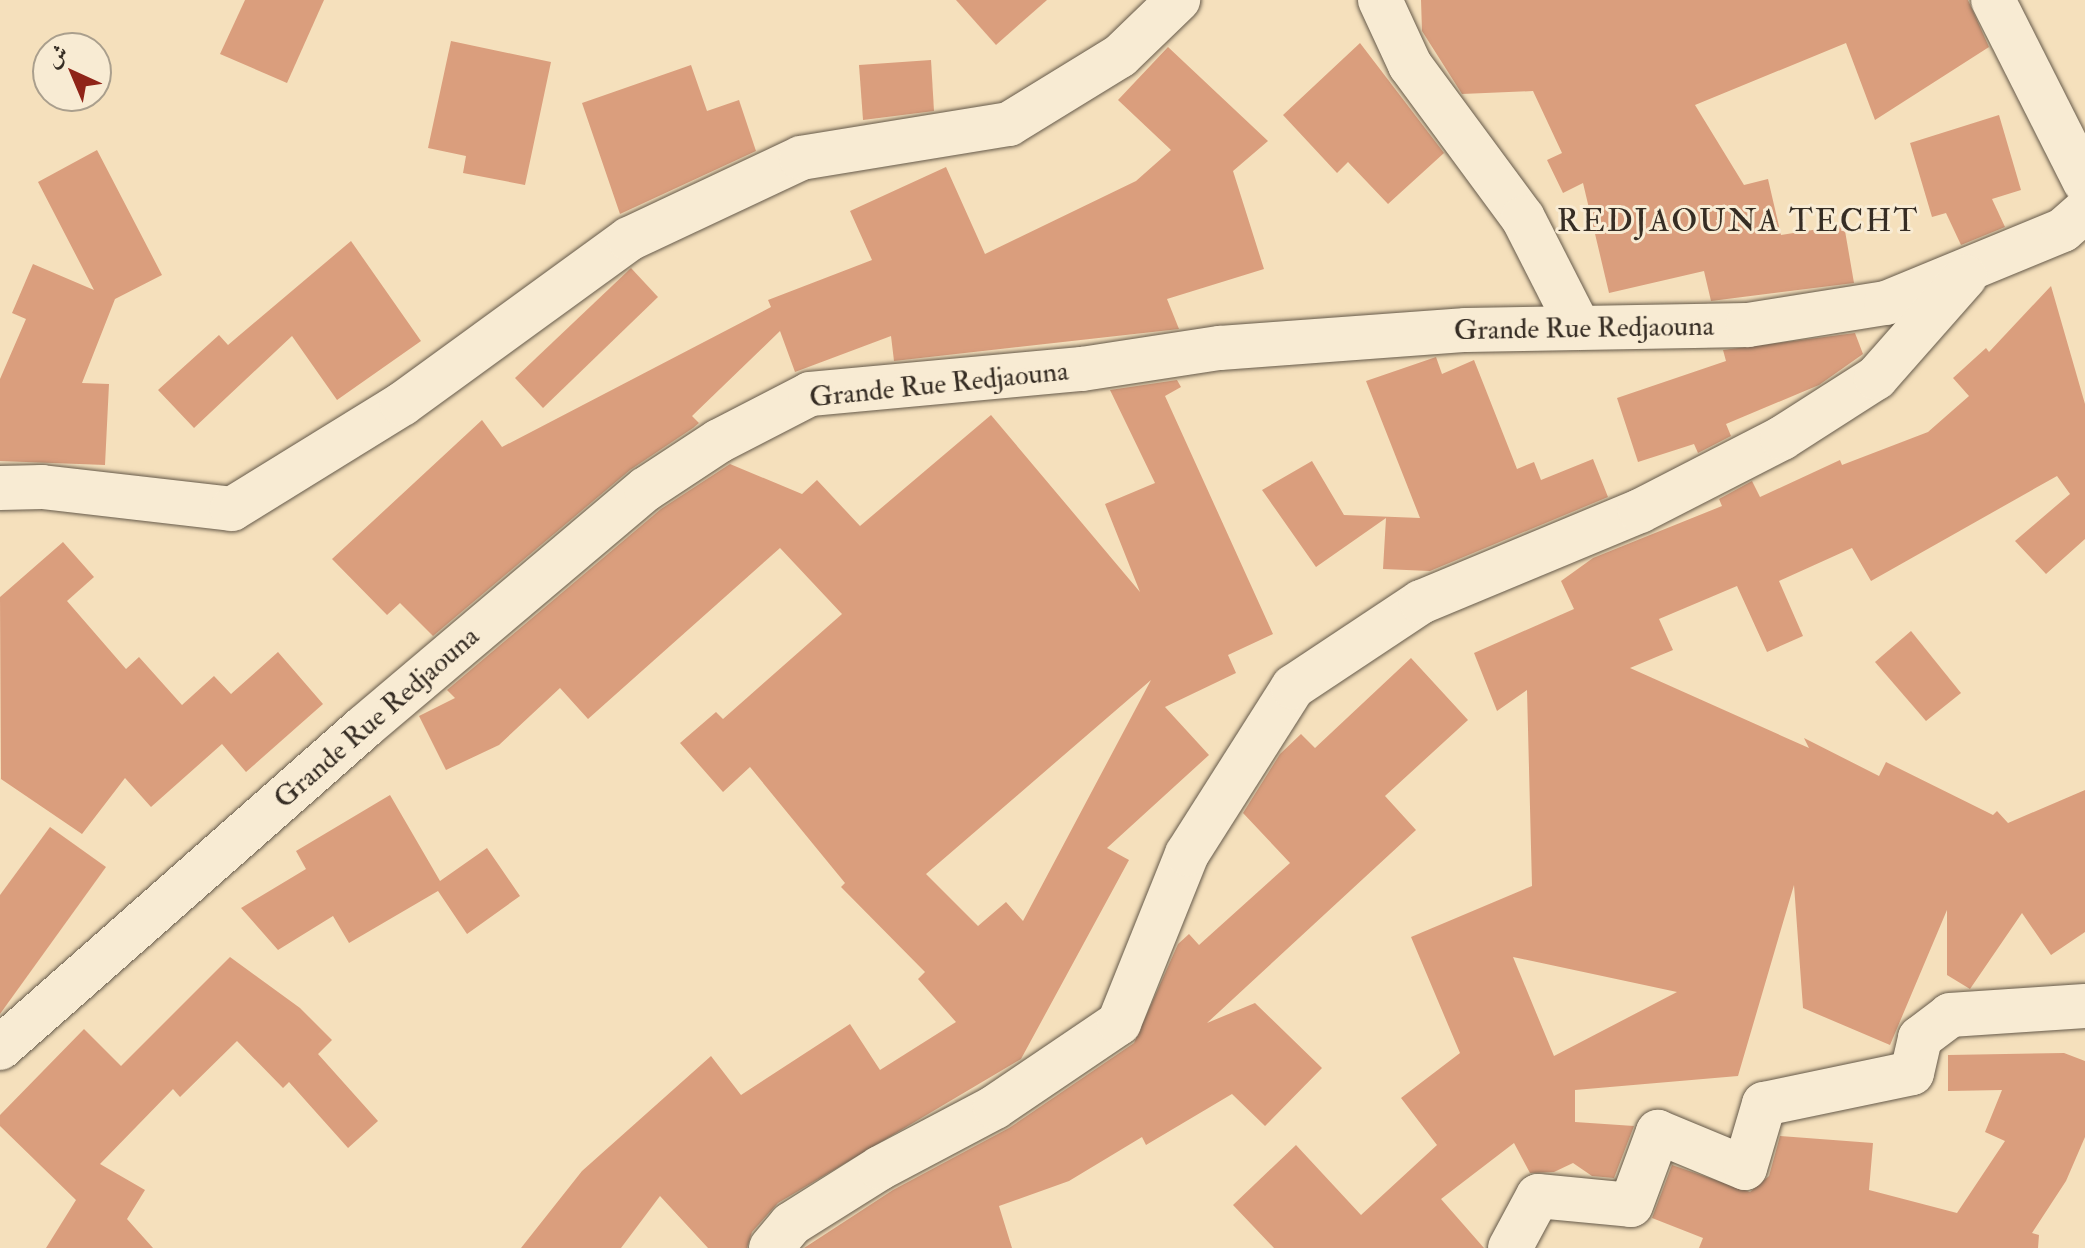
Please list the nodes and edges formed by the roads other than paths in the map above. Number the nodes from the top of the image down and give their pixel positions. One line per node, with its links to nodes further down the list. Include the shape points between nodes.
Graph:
1 (1178, 0): 8 (street, via 1120,56 1009,124 801,158 629,239 402,404 232,509 42,487)
2 (1380, 0): 7 (street, via 1410,65 1523,218)
3 (1993, 0): 4 (street)
4 (2085, 182)
5 (2085, 211): 6 (street, Grande Rue Redjaouna, via 2063,230)
6 (1972, 270): 7 (street, Grande Rue Redjaouna, via 1886,303 1748,325); 11 (street, via 1876,378 1782,438 1640,511 1421,602 1293,687 1187,854 1119,1023 995,1107 880,1168 791,1224)
7 (1579, 328): 10 (street, Grande Rue Redjaouna, via 1466,330 1220,348 1082,369 810,394 719,441 646,489 364,727)
8 (0, 488)
9 (2085, 1006): 12 (street, via 1950,1015 1920,1038 1912,1073 1764,1104 1745,1168 1658,1132 1631,1205 1538,1196)
10 (0, 1048)
11 (771, 1248)
12 (1510, 1248)

